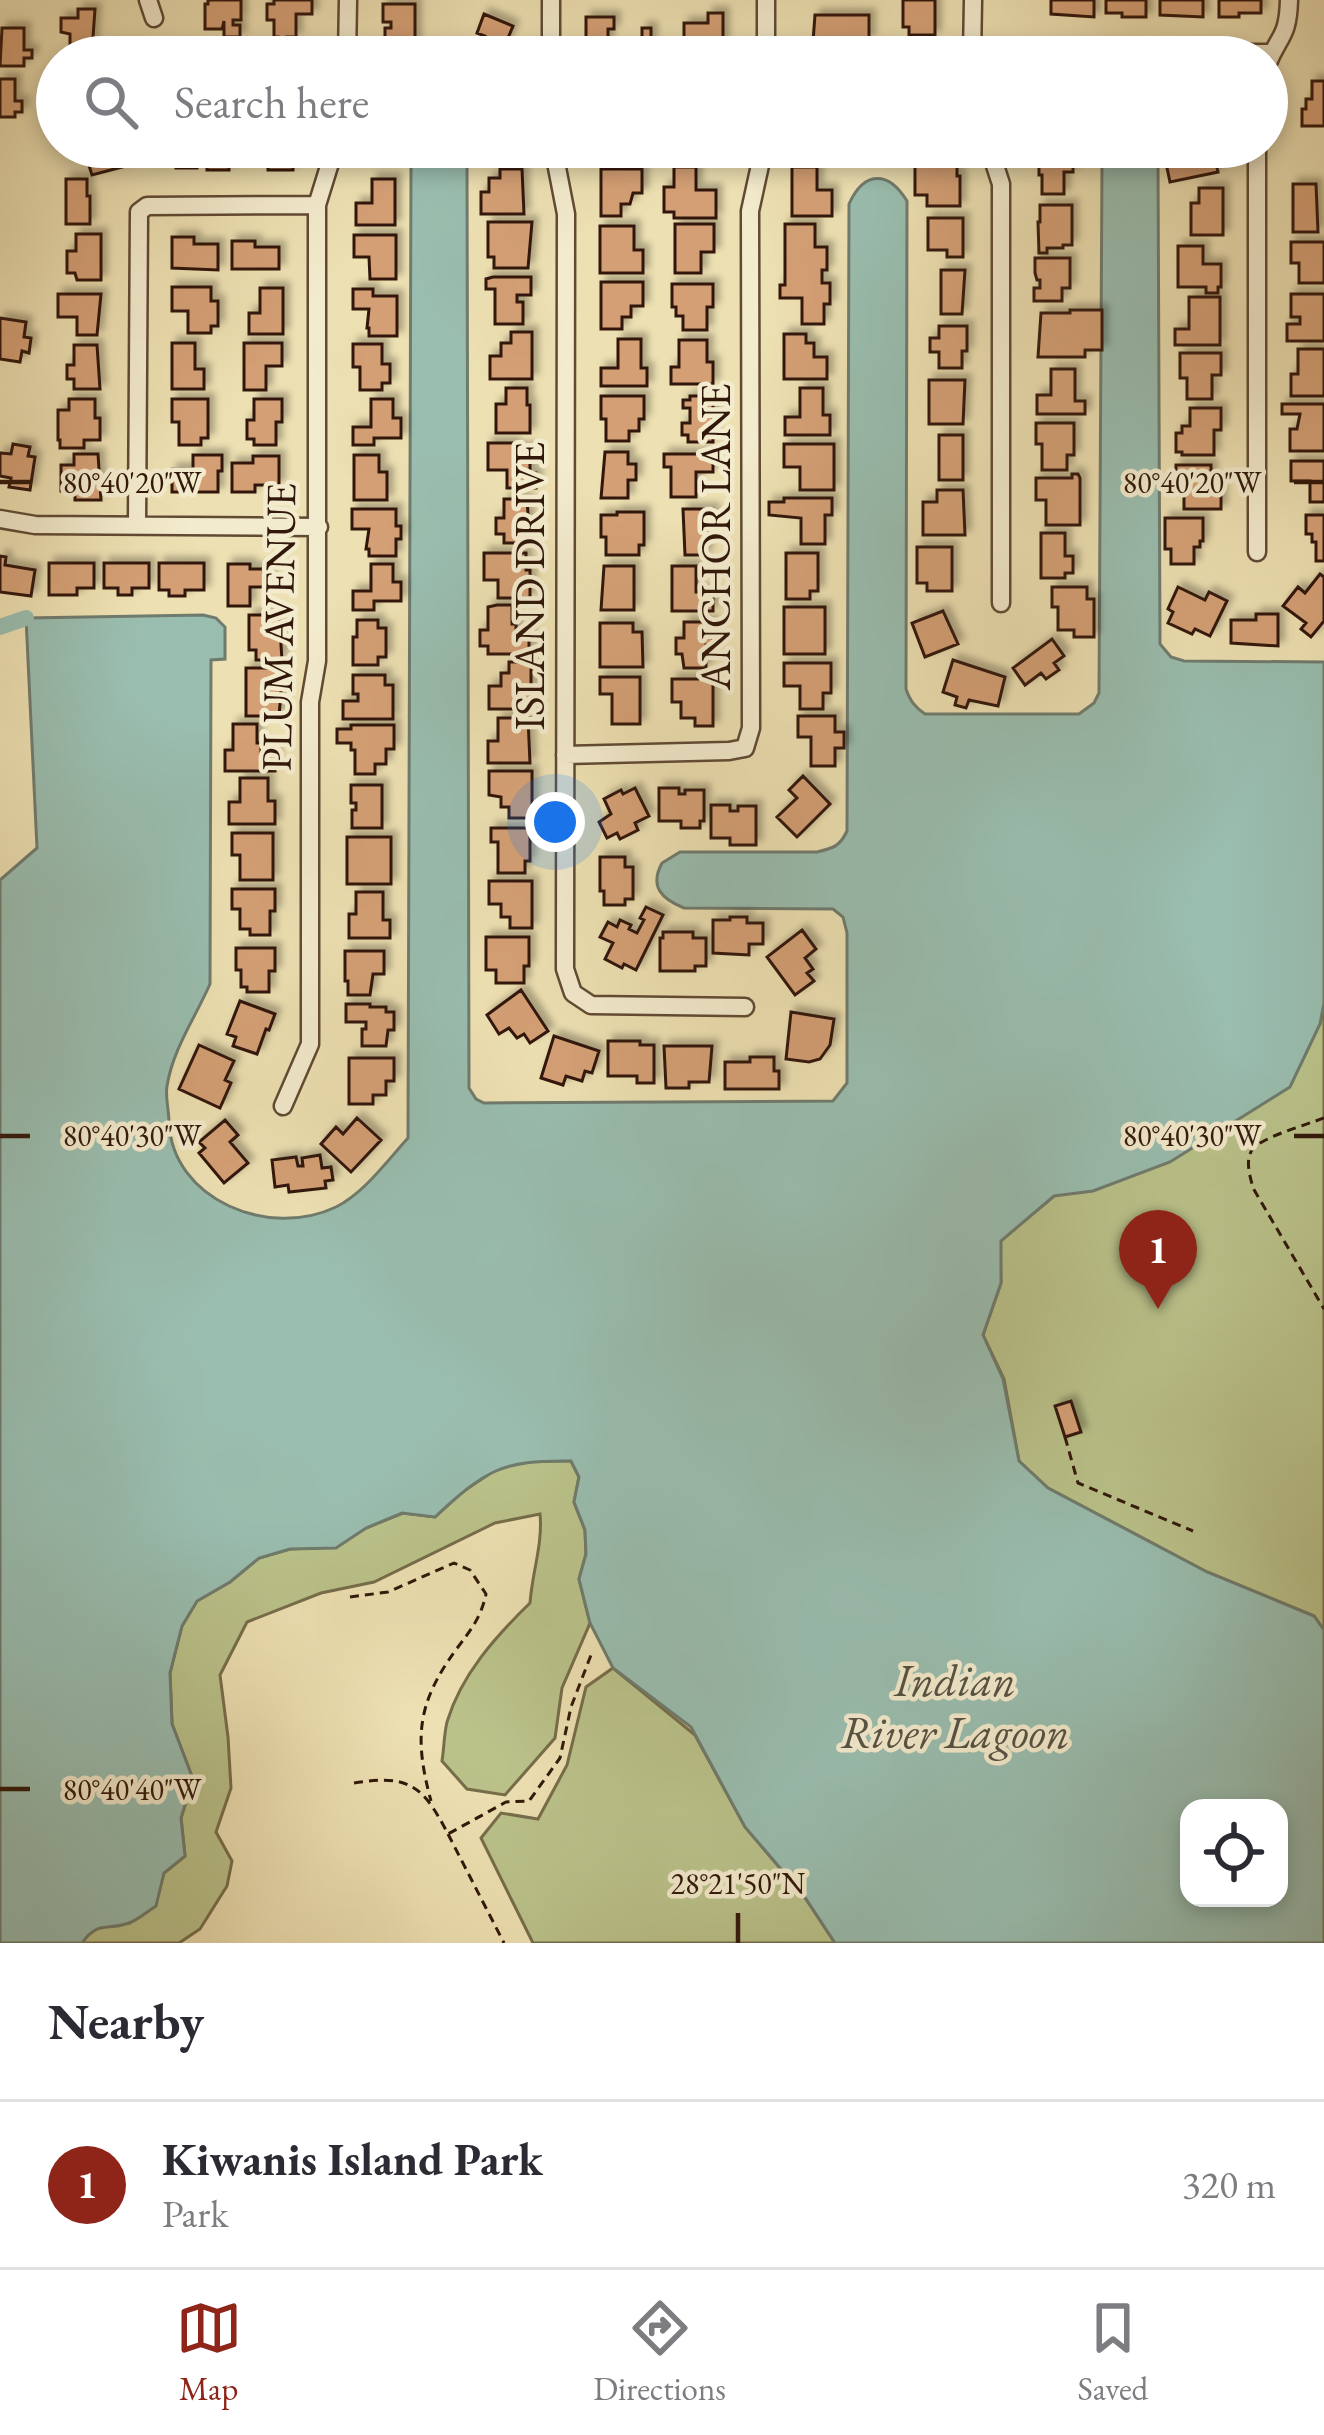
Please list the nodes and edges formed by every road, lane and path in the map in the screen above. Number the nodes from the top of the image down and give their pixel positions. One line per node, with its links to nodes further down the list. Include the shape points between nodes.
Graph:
1 (348, 0): 6 (street)
2 (551, 0): 7 (street)
3 (766, 0): 8 (street)
4 (973, 0): 9 (street)
5 (1288, 0): 10 (street)
6 (347, 36)
7 (551, 36)
8 (766, 36)
9 (970, 36)
10 (1284, 36)
11 (328, 168): 16 (street, PLUM AVENUE)
12 (558, 168): 22 (street, ISLAND DRIVE, via 566,214)
13 (759, 168): 22 (street, ANCHOR LANE, via 750,211 745,748)
14 (995, 168): 21 (street)
15 (1257, 168): 20 (street)
16 (317, 205): 18 (street, via 139,212); 19 (street, PLUM AVENUE)
17 (0, 520): 18 (street)
18 (137, 525): 19 (street)
19 (319, 527): 24 (street, PLUM AVENUE, via 310,1044)
20 (1257, 552)
21 (1000, 603)
22 (565, 755): 23 (street, ISLAND DRIVE, via 565,969 573,993 591,1005)
23 (745, 1006)
24 (283, 1106)
25 (1324, 1118): 26 (path, via 1262,1142 1248,1167)
26 (1324, 1310)
27 (1066, 1437): 28 (path, via 1078,1483)
28 (1193, 1531)
29 (350, 1598): 32 (path, via 388,1592 454,1563 470,1570 485,1594 422,1717 420,1761)
30 (591, 1655): 33 (path, via 560,1758 529,1801 506,1802)
31 (354, 1783): 32 (path, via 410,1784)
32 (431, 1801): 33 (path)
33 (448, 1834): 34 (path)
34 (504, 1943)

